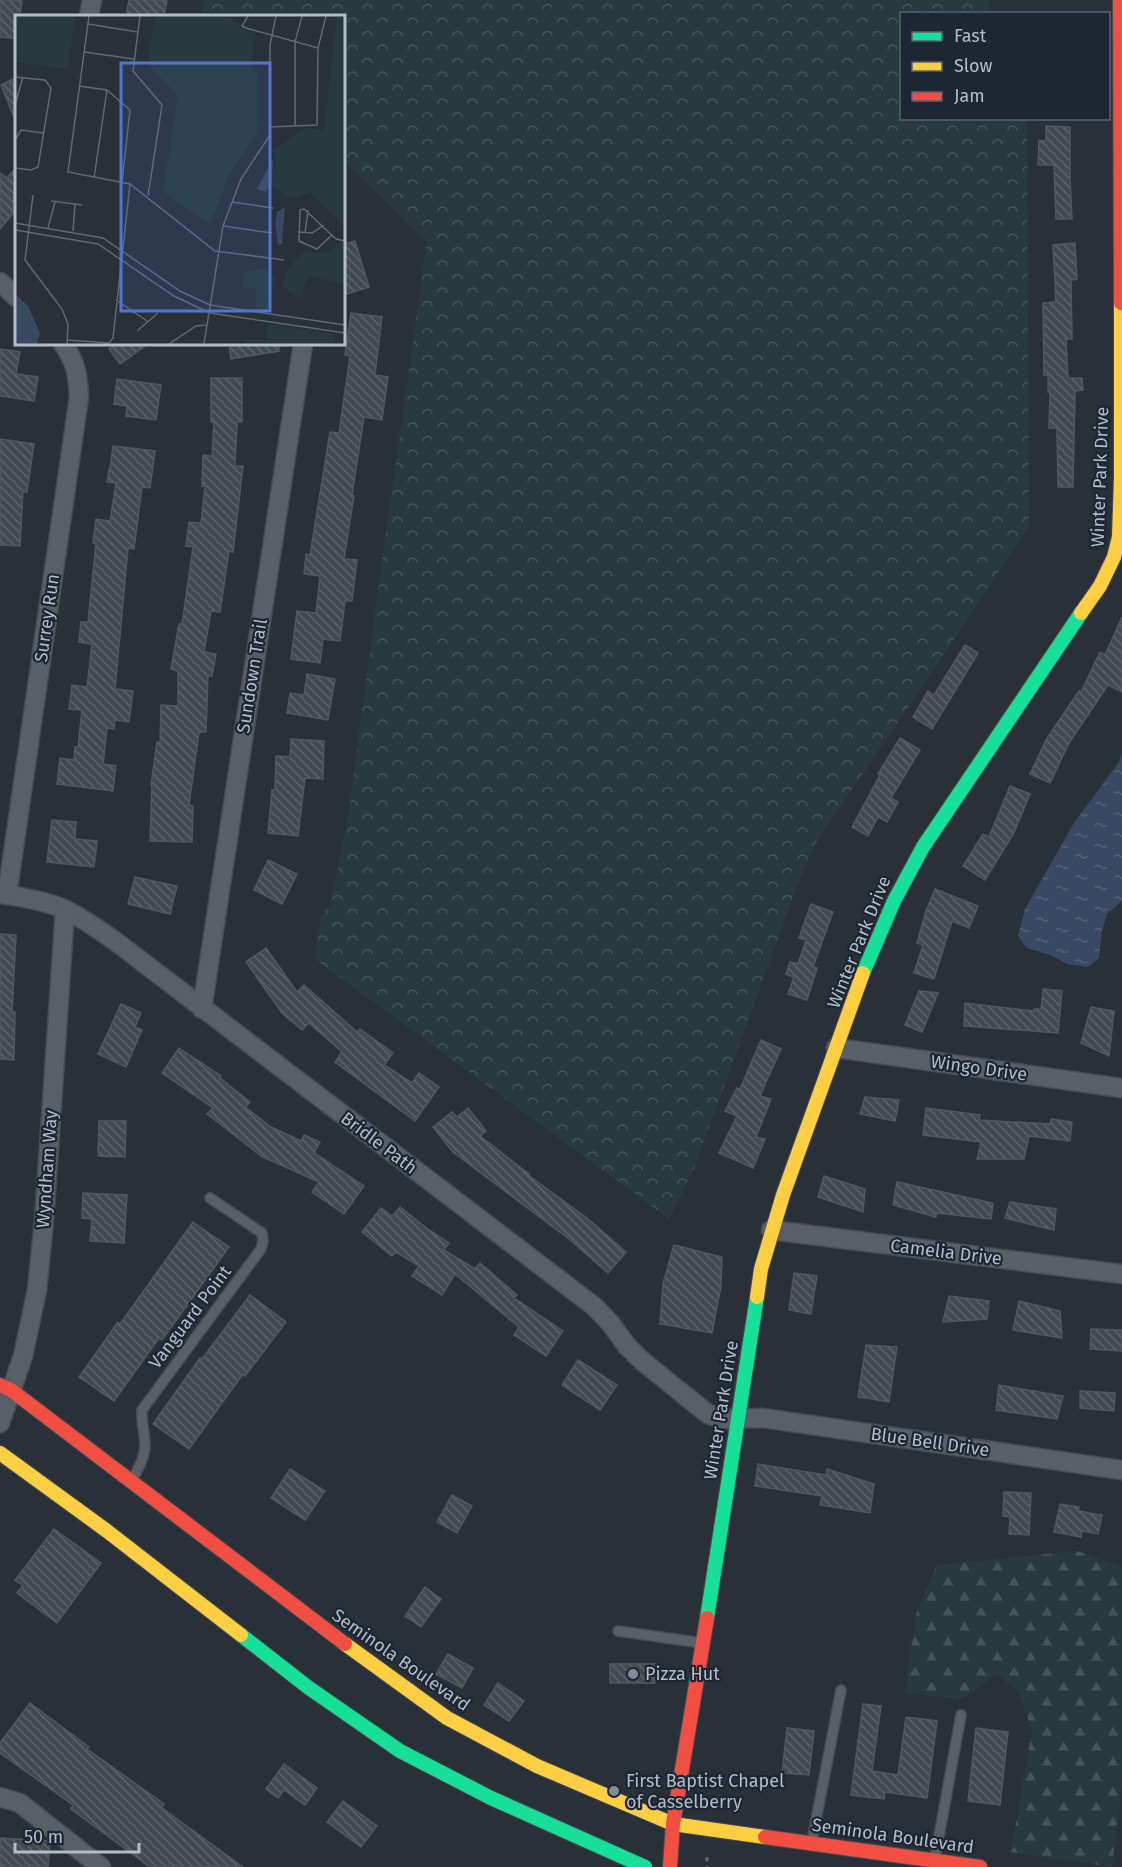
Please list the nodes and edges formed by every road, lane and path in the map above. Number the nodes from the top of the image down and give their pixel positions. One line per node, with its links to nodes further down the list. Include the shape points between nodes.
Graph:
1 (92, 0): 3 (street)
2 (1120, 0): 8 (street, Winter Park Drive)
3 (89, 15)
4 (0, 282): 5 (street)
5 (15, 296)
6 (64, 345): 9 (street, Surrey Run, via 78,372 79,397)
7 (303, 345): 11 (street, Sundown Trail)
8 (1121, 477): 12 (street, Winter Park Drive, via 1119,537 1100,586 907,872)
9 (3, 895): 10 (street, Bridle Path)
10 (65, 910): 11 (street, Bridle Path, via 115,941); 17 (street, Wyndham Way, via 37,1290 23,1356)
11 (202, 1009): 18 (street, Bridle Path, via 595,1307 641,1360 708,1414)
12 (836, 1048): 13 (street, Wingo Drive); 15 (street, Winter Park Drive)
13 (1122, 1088)
14 (210, 1198): 22 (lane, Vanguard Point, via 262,1233 261,1250 142,1410 145,1447)
15 (771, 1230): 16 (street, Camelia Drive); 18 (street, Winter Park Drive, via 761,1269)
16 (1122, 1274)
17 (6, 1388): 19 (street, Wyndham Way); 22 (street, Seminola Boulevard)
18 (738, 1420): 21 (street, Blue Bell Drive, via 762,1418); 24 (street, Winter Park Drive)
19 (0, 1423)
20 (0, 1453): 33 (street, via 309,1688 400,1751 491,1798)
21 (1122, 1470)
22 (131, 1480): 28 (street, Seminola Boulevard, via 447,1718 537,1766)
23 (618, 1631): 24 (lane)
24 (703, 1644): 28 (street, Winter Park Drive)
25 (840, 1689): 29 (lane)
26 (961, 1715): 31 (lane)
27 (0, 1797): 32 (street, via 20,1803)
28 (674, 1824): 29 (street, Seminola Boulevard); 34 (street, Winter Park Drive)
29 (811, 1843): 31 (street, Seminola Boulevard)
30 (707, 1857): 35 (path)
31 (935, 1860): 36 (street, Seminola Boulevard)
32 (101, 1867)
33 (645, 1867)
34 (670, 1867)
35 (707, 1867)
36 (980, 1867)

